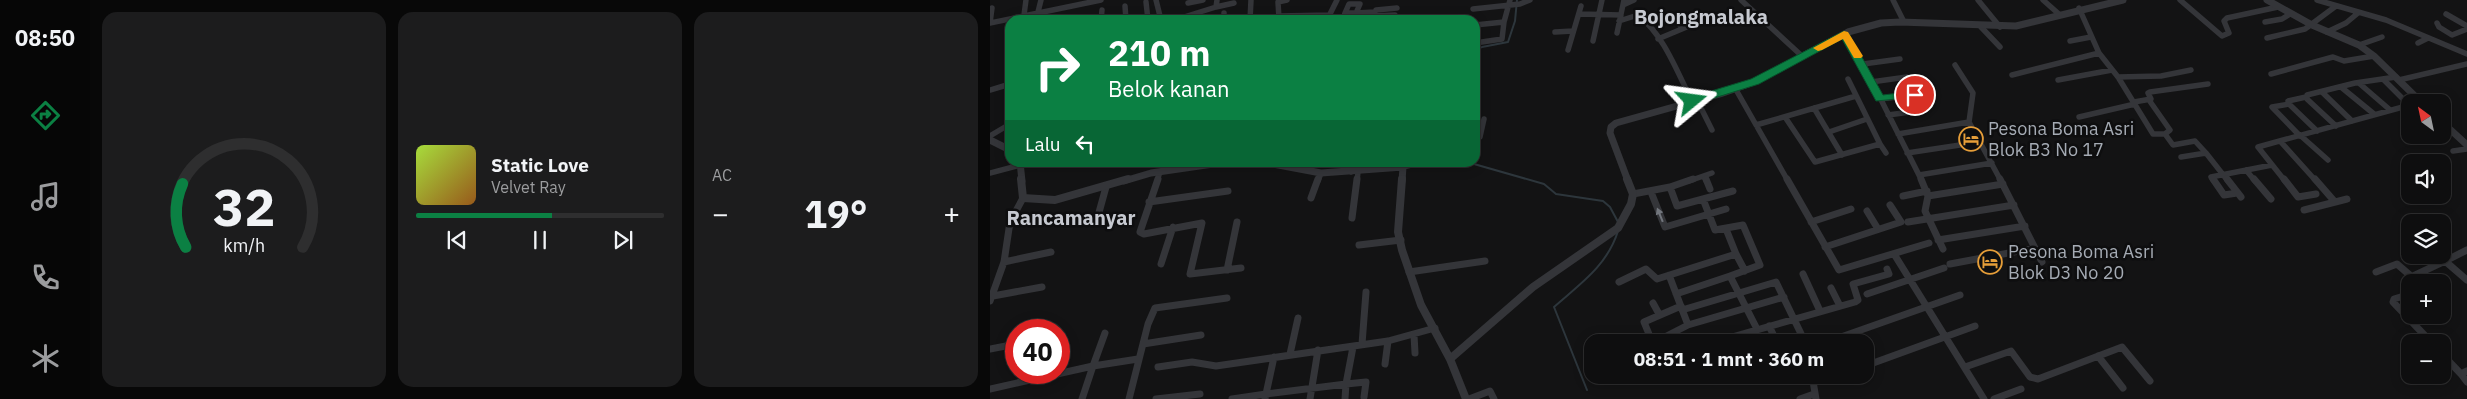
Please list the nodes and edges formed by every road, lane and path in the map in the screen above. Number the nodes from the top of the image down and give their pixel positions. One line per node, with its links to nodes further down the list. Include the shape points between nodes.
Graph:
1 (1026, 0): 49 (street)
2 (1041, 0): 40 (street)
3 (1069, 0): 29 (street)
4 (1102, 0): 22 (street)
5 (1156, 0): 53 (street)
6 (1203, 0): 27 (street)
7 (1217, 0): 33 (street)
8 (1251, 0): 55 (street)
9 (1287, 0): 23 (street)
10 (1337, 0): 57 (street)
11 (1530, 0): 28 (street)
12 (1602, 0): 46 (street)
13 (1634, 0): 26 (street)
14 (1741, 0): 98 (street)
15 (1893, 0): 62 (street)
16 (1978, 0): 73 (street)
17 (2043, 0): 59 (street)
18 (2123, 0): 35 (street)
19 (2180, 0): 36 (street, via 2222,36 2229,33 2224,21 2227,18)
20 (2267, 0): 36 (street)
21 (2317, 0): 32 (street)
22 (1093, 1): 29 (street)
23 (1278, 1): 56 (street)
24 (1146, 2): 52 (street)
25 (1234, 2): 33 (street)
26 (1623, 2): 60 (street)
27 (1188, 4)
28 (1511, 4): 37 (street); 64 (street)
29 (1067, 6): 40 (street)
30 (1125, 6): 51 (street)
31 (1581, 6): 45 (street)
32 (2336, 6): 44 (street); 70 (street)
33 (1216, 7): 54 (street)
34 (992, 8): 66 (street)
35 (2079, 8): 59 (street); 82 (street)
36 (2278, 8): 47 (street)
37 (1473, 9)
38 (1102, 10): 50 (street)
39 (1396, 11): 42 (street)
40 (1038, 12): 49 (street)
41 (1356, 12): 42 (street); 43 (street); 43 (street, via 1360,4 1349,4); 58 (street)
42 (1375, 12)
43 (1345, 13)
44 (2358, 13): 78 (street); 85 (street, via 2386,20)
45 (1579, 14): 46 (street); 76 (street)
46 (1599, 14): 60 (street); 88 (street)
47 (2290, 14): 65 (street); 70 (street)
48 (2446, 14): 75 (street)
49 (1024, 15)
50 (1102, 15)
51 (1126, 15)
52 (1147, 15)
53 (1160, 15)
54 (1190, 15)
55 (1250, 15)
56 (1279, 15)
57 (1330, 15)
58 (1355, 15)
59 (2060, 15): 73 (street, via 2038,22)
60 (1620, 18): 79 (street); 87 (street, via 1638,14)
61 (1005, 19): 67 (street)
62 (1903, 20): 72 (street); 80 (street, via 1861,27)
63 (1676, 21): 74 (street)
64 (1504, 22): 69 (street); 90 (street, via 1502,39)
65 (2266, 22)
66 (990, 23)
67 (990, 23)
68 (2437, 23): 81 (street)
69 (1480, 24)
70 (2312, 25): 78 (street); 84 (street)
71 (1689, 26): 74 (street)
72 (1981, 27): 73 (street); 93 (street)
73 (2000, 27)
74 (1683, 28): 87 (street)
75 (2467, 28): 81 (street)
76 (1573, 31): 77 (street); 94 (street)
77 (1555, 32)
78 (2327, 32): 92 (street)
79 (1616, 33)
80 (1844, 34): 98 (street); 100 (street)
81 (2452, 35): 86 (street)
82 (2091, 37): 89 (street); 95 (street)
83 (2382, 37): 92 (street)
84 (2267, 38)
85 (2428, 38): 91 (street); 96 (street)
86 (2445, 38)
87 (1658, 39): 127 (street)
88 (1593, 41)
89 (2070, 41)
90 (1480, 42)
91 (2418, 44)
92 (2359, 45): 97 (street)
93 (2000, 47)
94 (1568, 50)
95 (2099, 53): 103 (street); 106 (street)
96 (2467, 54)
97 (2374, 56): 105 (street, via 2344,61 2333,57); 110 (street)
98 (1801, 58): 118 (street, via 1755,82)
99 (1900, 59): 100 (street)
100 (1863, 64): 113 (street)
101 (2467, 64): 110 (street)
102 (1955, 65): 142 (street, via 1973,93)
103 (2112, 70): 108 (street); 111 (street)
104 (2191, 70): 108 (street, via 2162,76)
105 (2271, 74)
106 (2012, 75)
107 (1907, 77): 113 (street)
108 (2118, 78): 129 (street)
109 (1848, 79): 123 (street)
110 (2398, 79): 112 (street); 121 (street)
111 (2058, 80)
112 (2384, 80): 115 (street); 124 (street)
113 (1871, 82): 126 (street)
114 (2208, 84): 128 (street, via 2150,92)
115 (2360, 84): 117 (street); 133 (street)
116 (1005, 86): 119 (street)
117 (2341, 87): 120 (street); 135 (street)
118 (1735, 88): 127 (street); 143 (street)
119 (990, 90)
120 (2322, 92): 125 (street); 141 (street)
121 (2413, 94)
122 (1915, 95): 126 (street)
123 (1856, 96): 132 (street); 140 (street)
124 (2401, 96)
125 (2306, 97): 130 (street, via 2288,101); 144 (street)
126 (1880, 99): 136 (street)
127 (1694, 100): 146 (street); 194 (street, via 1611,127 1610,133)
128 (2149, 100): 129 (street); 151 (street, via 2170,131)
129 (2135, 103): 138 (street); 151 (street, via 2153,134)
130 (2288, 104): 147 (street); 153 (street, via 2272,108)
131 (2401, 107): 133 (street)
132 (1814, 108): 137 (street); 149 (street)
133 (2389, 109): 135 (street)
134 (1925, 110): 136 (street)
135 (2374, 114): 141 (street)
136 (1888, 115): 150 (street)
137 (1785, 117): 143 (street); 165 (street, via 1813,161)
138 (2079, 117)
139 (1484, 119): 154 (street)
140 (1867, 119): 149 (street); 158 (street)
141 (2352, 121): 144 (street)
142 (1969, 122): 150 (street); 157 (street)
143 (1756, 125): 216 (street)
144 (2336, 126): 147 (street)
145 (1005, 127): 152 (street)
146 (1712, 130)
147 (2317, 131): 153 (street)
148 (2451, 131): 159 (street)
149 (1829, 132): 165 (street)
150 (1898, 134): 163 (street)
151 (2165, 134): 164 (street, via 2174,145 2195,141)
152 (990, 136)
153 (2301, 136): 156 (street); 167 (street)
154 (1480, 137)
155 (990, 140): 160 (street)
156 (2280, 141): 169 (street, via 2258,147); 204 (street)
157 (1980, 142): 163 (street); 168 (street)
158 (1880, 144): 162 (street); 165 (street)
159 (2467, 147): 161 (street)
160 (1005, 148)
161 (2453, 151)
162 (1886, 153)
163 (1907, 153): 184 (street)
164 (2206, 153): 166 (street); 185 (street)
165 (1842, 156)
166 (2181, 157)
167 (2328, 160)
168 (1992, 163): 184 (street); 187 (street)
169 (2272, 165): 177 (street); 196 (street, via 2298,197)
170 (1010, 167): 181 (street)
171 (1020, 167): 198 (street)
172 (1193, 167): 179 (street)
173 (1286, 167): 178 (street)
174 (1304, 167): 178 (street)
175 (1354, 167): 180 (street)
176 (1403, 167): 180 (street); 222 (street, via 1398,232)
177 (2246, 170): 185 (street); 201 (street)
178 (1303, 171): 183 (street)
179 (1160, 172): 189 (street); 203 (street)
180 (1354, 172): 183 (street); 213 (street)
181 (990, 173)
182 (1712, 173): 186 (street)
183 (1322, 174): 199 (street)
184 (1919, 174): 195 (street)
185 (2222, 174): 185 (street, via 2211,178 2226,196 2239,195)
186 (1704, 176): 188 (street); 190 (street)
187 (2003, 184): 195 (street); 206 (street)
188 (1670, 186): 193 (street); 200 (street, via 1677,206)
189 (1106, 187): 198 (street, via 1055,200); 212 (street)
190 (1710, 189)
191 (1733, 190): 200 (street)
192 (1228, 191): 203 (street)
193 (1651, 192): 194 (street); 211 (street, one-way to 193, via 1665,227)
194 (1633, 194): 304 (street, via 1624,218 1611,235 1533,287)
195 (1927, 194): 197 (street); 214 (street, via 1925,211)
196 (2316, 194)
197 (1903, 196)
198 (1023, 198): 235 (street, via 1010,222)
199 (1311, 198)
200 (1703, 199): 211 (street)
201 (2271, 199)
202 (2347, 199): 204 (street)
203 (1149, 202): 219 (street, via 1140,232 1144,234)
204 (2335, 202): 209 (street)
205 (1890, 205): 221 (street, via 1901,222)
206 (2014, 205): 214 (street); 218 (street)
207 (1726, 209): 211 (street)
208 (1852, 209): 216 (street)
209 (2304, 210)
210 (1867, 211): 221 (street)
211 (1709, 215): 220 (street, via 1715,230)
212 (1098, 216)
213 (1352, 218)
214 (1928, 219): 217 (street); 223 (street)
215 (1237, 222): 241 (street)
216 (1811, 222): 226 (street)
217 (1908, 222)
218 (2025, 226): 223 (street); 227 (street)
219 (1173, 227): 237 (street); 241 (street, via 1202,223 1190,274)
220 (1726, 229): 231 (street); 242 (street, via 1742,225 1747,234 1760,266)
221 (1878, 229): 226 (street)
222 (1401, 240): 225 (street); 243 (street)
223 (1938, 240): 228 (street)
224 (1929, 243): 232 (street)
225 (1359, 245)
226 (1825, 247): 232 (street, via 1840,271)
227 (2035, 248): 236 (street); 251 (street, via 1947,266)
228 (1943, 249)
229 (2467, 250): 233 (street)
230 (1051, 252): 235 (street)
231 (1736, 254): 242 (street); 249 (street)
232 (1894, 254): 251 (street)
233 (2451, 258)
234 (1485, 261): 243 (street)
235 (1004, 262): 264 (street)
236 (2042, 262)
237 (1161, 264)
238 (2440, 264): 248 (street)
239 (2448, 264): 252 (street)
240 (1241, 268): 241 (street)
241 (1227, 270)
242 (1745, 271): 250 (street)
243 (1409, 272): 279 (street, via 1421,305)
244 (2376, 272): 247 (street, via 2397,264)
245 (1803, 274): 271 (street)
246 (1889, 274): 266 (street, via 1853,284 1858,300)
247 (2407, 274)
248 (2423, 274)
249 (1669, 275): 253 (street, via 1656,279 1646,269); 258 (street)
250 (1730, 276): 257 (street); 258 (street)
251 (1910, 280): 259 (street); 267 (street)
252 (2467, 280)
253 (1619, 282)
254 (1042, 287): 264 (street)
255 (1832, 288): 266 (street)
256 (1366, 292): 294 (street)
257 (1738, 292): 261 (street, via 1777,282); 268 (street); 269 (street)
258 (1676, 294): 268 (street)
259 (1867, 294)
260 (1960, 295): 267 (street)
261 (1784, 297): 269 (street); 274 (street)
262 (2401, 297): 270 (street, via 2394,302)
263 (1228, 298): 293 (street, via 1155,308)
264 (992, 299)
265 (1653, 303): 272 (street)
266 (1840, 306): 271 (street)
267 (1927, 307): 287 (street); 291 (street)
268 (1682, 308): 272 (street); 276 (street)
269 (1746, 308): 276 (street); 280 (street)
270 (2401, 310)
271 (1820, 311): 274 (street)
272 (1659, 314): 282 (street, via 1644,322)
273 (1298, 318): 300 (street)
274 (1794, 318): 277 (street); 286 (street)
275 (2414, 324): 288 (street)
276 (1688, 326): 283 (street)
277 (1770, 326): 280 (street); 285 (street)
278 (1975, 326): 291 (street)
279 (1435, 328): 290 (street); 304 (street)
280 (1757, 329): 284 (street)
281 (1105, 333): 308 (street)
282 (1650, 334)
283 (1669, 334)
284 (1742, 334)
285 (1774, 334)
286 (1801, 334)
287 (1850, 334)
288 (2424, 334)
289 (1202, 335): 293 (street)
290 (1414, 335): 292 (street); 299 (street)
291 (1946, 337): 306 (street); 310 (street)
292 (1388, 341): 294 (street); 307 (street)
293 (1142, 344): 303 (street)
294 (1362, 344): 296 (street)
295 (1005, 346): 297 (street)
296 (1353, 347): 298 (street); 314 (street)
297 (990, 349)
298 (1318, 350): 300 (street); 317 (street)
299 (1416, 353)
300 (1290, 354): 302 (street)
301 (2098, 356): 310 (street, via 2038,379 2030,377 2011,351); 312 (street, via 2122,347); 315 (street)
302 (1274, 357): 309 (street, via 1216,366 1192,362); 320 (street)
303 (1138, 359): 308 (street); 325 (street)
304 (1450, 359): 330 (street)
305 (2451, 361): 311 (street)
306 (1874, 363)
307 (1385, 364)
308 (1093, 366): 316 (street); 324 (street)
309 (1158, 368)
310 (1965, 368): 333 (street)
311 (2464, 372): 313 (street)
312 (2150, 380)
313 (2467, 382)
314 (1346, 384): 317 (street); 322 (street, via 1368,383); 329 (street)
315 (2123, 388)
316 (990, 389)
317 (1310, 389): 320 (street); 328 (street)
318 (2021, 389): 334 (street)
319 (1200, 394): 323 (street)
320 (1266, 396): 327 (street)
321 (1815, 396): 332 (street)
322 (1364, 397)
323 (1174, 398): 326 (street)
324 (1082, 399)
325 (1129, 399)
326 (1156, 399)
327 (1232, 399)
328 (1310, 399)
329 (1345, 399)
330 (1468, 399): 331 (street, via 1490,391)
331 (1494, 399)
332 (1800, 399)
333 (1984, 399)
334 (1994, 399)

